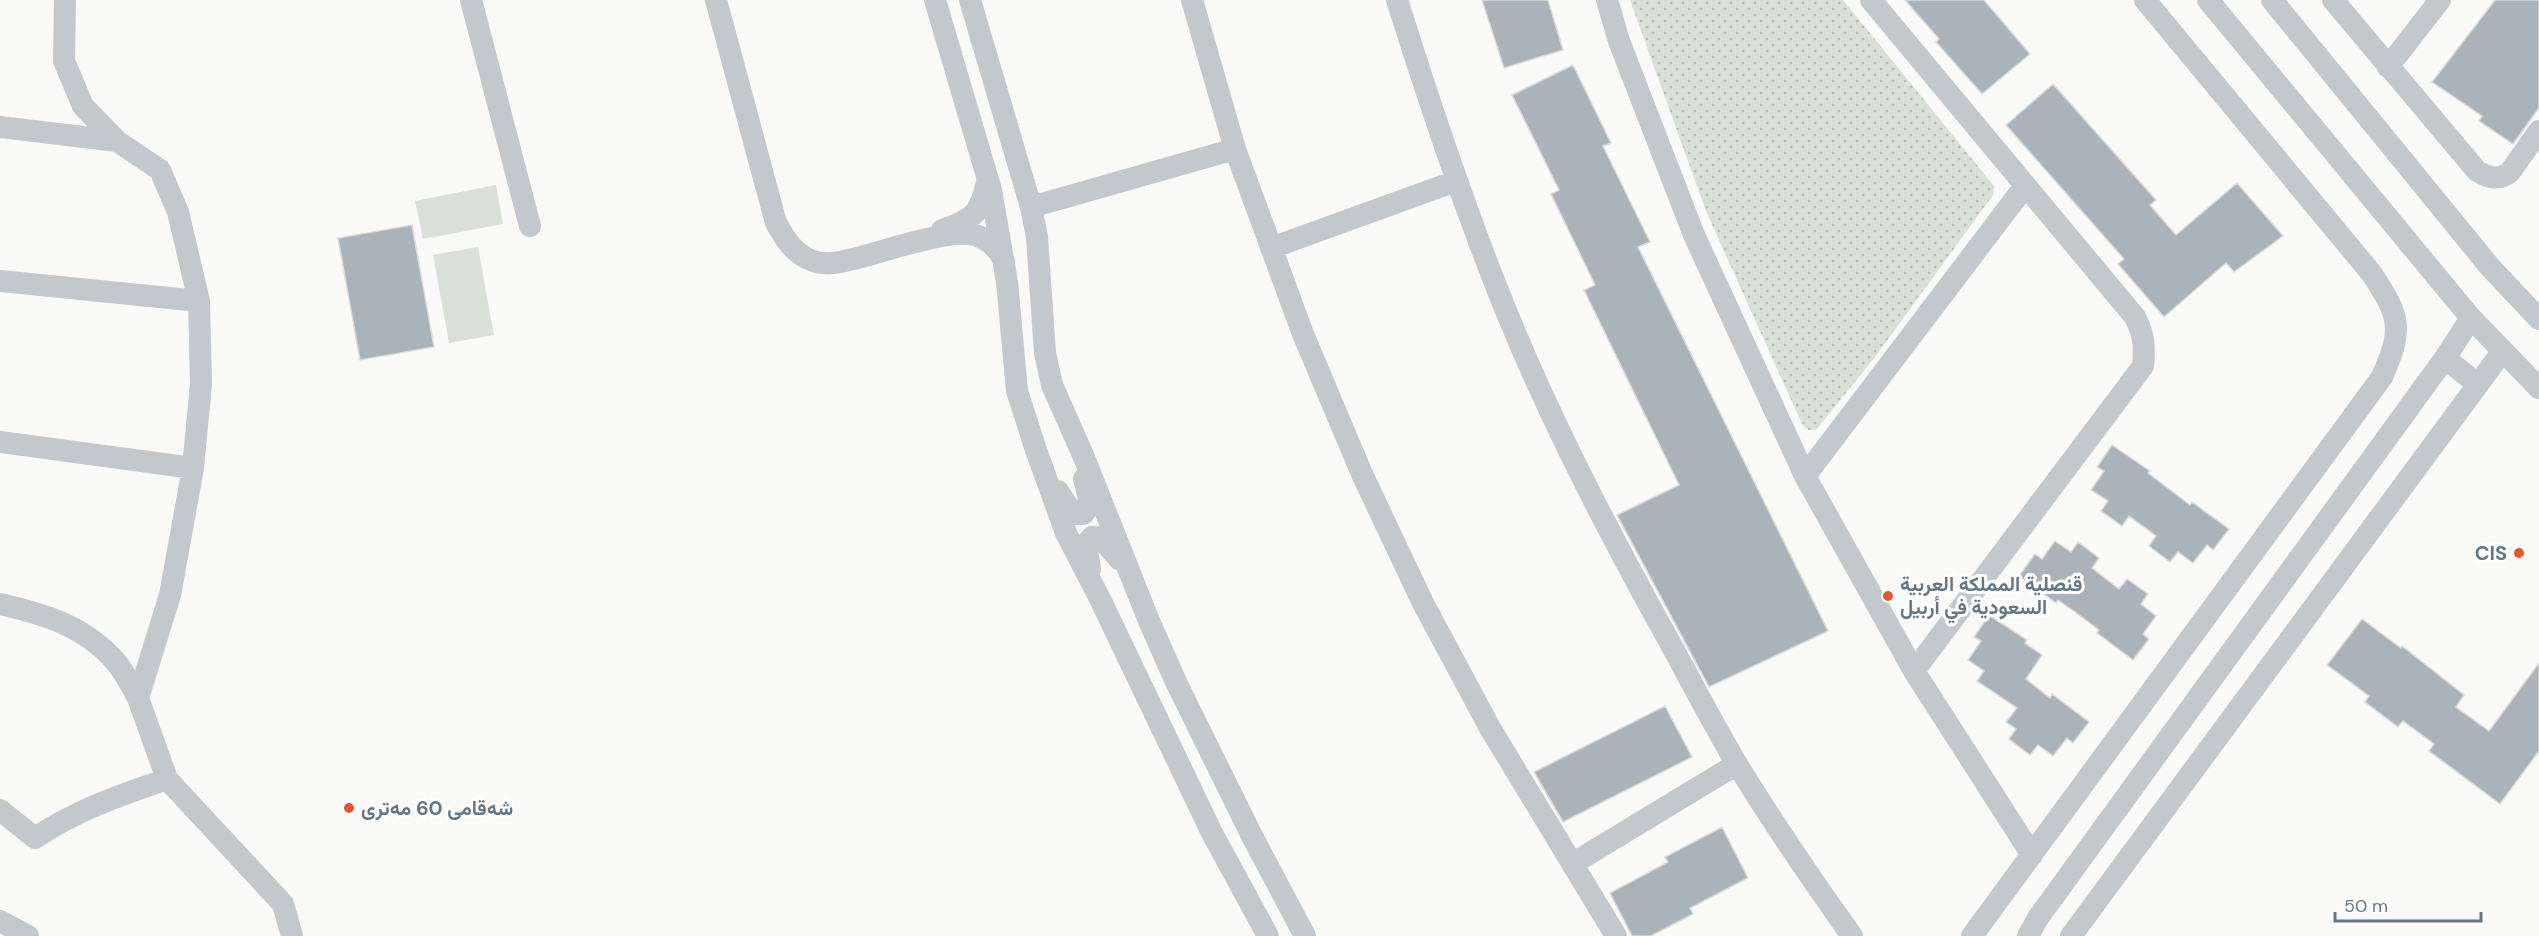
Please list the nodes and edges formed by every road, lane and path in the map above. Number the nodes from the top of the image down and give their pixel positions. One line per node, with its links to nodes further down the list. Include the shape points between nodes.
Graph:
1 (65, 0): 18 (street, via 64,61 83,106)
2 (471, 0): 24 (street)
3 (716, 0): 25 (street, via 769,199 785,238 797,253 828,264)
4 (935, 0): 20 (street)
5 (970, 0): 23 (street)
6 (1192, 0): 19 (street)
7 (1397, 0): 21 (street)
8 (1607, 0): 40 (street, via 1694,235)
9 (1871, 0): 22 (street)
10 (2145, 0): 49 (street, via 2372,274 2394,311 2396,339 2382,378)
11 (2208, 0): 30 (street)
12 (2271, 0): 31 (street, via 2490,267)
13 (2333, 0): 15 (street)
14 (2440, 0): 15 (street)
15 (2388, 67): 17 (street, via 2477,171 2486,176 2504,177 2510,172)
16 (0, 127): 18 (street)
17 (2539, 131)
18 (117, 141): 29 (street, via 159,170 178,212)
19 (1235, 149): 23 (street); 26 (street)
20 (987, 178): 25 (street, via 983,201 971,219); 27 (street)
21 (1456, 181): 26 (street); 46 (street, via 1533,376 1579,472)
22 (2025, 186): 40 (street); 44 (street, via 2135,317 2143,333 2143,366)
23 (1031, 207): 36 (street, via 1037,237 1045,352 1052,386)
24 (530, 226)
25 (902, 246): 27 (street, via 970,234 993,246)
26 (1272, 248): 50 (street, via 1303,334 1362,474 1423,603 1490,728)
27 (1004, 261): 38 (street, via 1017,391)
28 (0, 281): 29 (street)
29 (199, 301): 39 (street, via 201,384)
30 (2470, 318): 32 (street); 33 (street)
31 (2539, 319)
32 (2502, 352): 34 (street); 35 (street)
33 (2445, 358): 34 (street); 59 (street)
34 (2477, 384): 60 (street)
35 (2539, 388)
36 (1072, 432): 38 (street, via 1089,501 1083,514 1070,510); 41 (street)
37 (0, 442): 39 (street)
38 (1036, 450): 42 (street, via 1066,533)
39 (193, 468): 45 (street, via 170,595)
40 (1804, 476): 44 (street)
41 (1131, 578): 42 (street, via 1101,538 1092,537 1086,551); 55 (street, via 1194,719)
42 (1095, 588): 54 (street, via 1212,833)
43 (0, 604): 45 (street, via 46,615 76,628 117,663)
44 (1914, 671): 49 (street)
45 (138, 698): 47 (street)
46 (1737, 764): 50 (street); 57 (street)
47 (167, 779): 48 (street, via 96,803 35,838); 53 (street, via 283,904)
48 (0, 811)
49 (2032, 855): 58 (street)
50 (1572, 864): 56 (street)
51 (0, 921): 52 (street)
52 (28, 936)
53 (292, 936)
54 (1268, 936)
55 (1305, 936)
56 (1616, 936)
57 (1852, 936)
58 (1972, 936)
59 (2028, 936)
60 (2071, 936)

